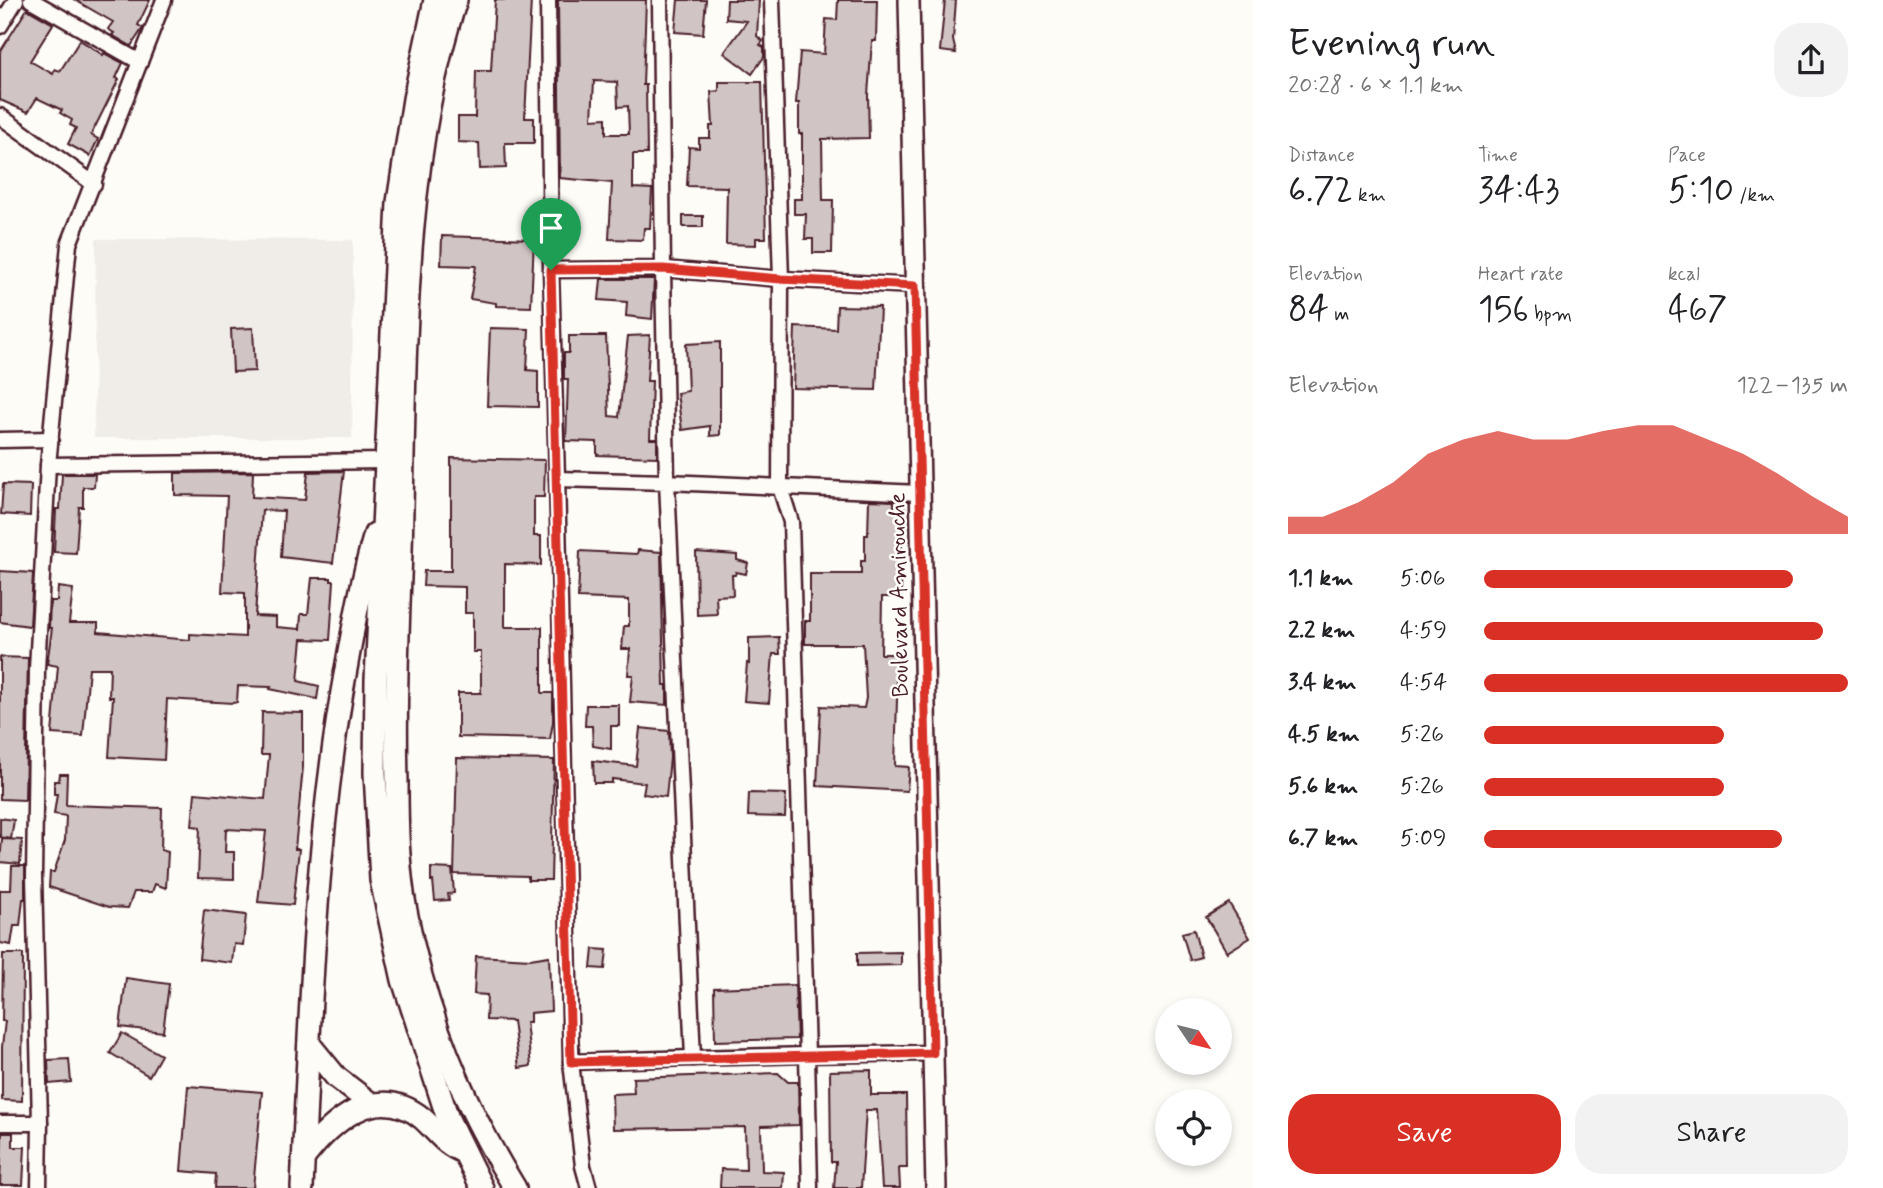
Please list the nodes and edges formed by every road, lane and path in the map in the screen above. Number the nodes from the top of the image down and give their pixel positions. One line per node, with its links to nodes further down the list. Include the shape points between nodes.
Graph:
1 (16, 0): 10 (street)
2 (31, 0): 11 (street)
3 (163, 0): 11 (street)
4 (435, 0): 20 (highway, via 398,202)
5 (456, 0): 40 (highway, via 428,111 415,208 396,706 397,824 406,912 446,1052 493,1153)
6 (548, 0): 15 (street)
7 (660, 0): 14 (street)
8 (772, 0): 16 (street)
9 (909, 0): 17 (main road, Boulevard Amirouche)
10 (0, 26)
11 (140, 62): 13 (street)
12 (0, 116): 13 (street)
13 (94, 184): 18 (street, via 69,244)
14 (663, 269): 15 (street); 16 (street); 23 (street)
15 (551, 270): 22 (street)
16 (781, 279): 17 (street); 24 (street)
17 (915, 286): 25 (main road, Boulevard Amirouche)
18 (51, 439): 19 (street); 21 (street)
19 (0, 440)
20 (386, 461): 21 (street); 26 (highway)
21 (48, 465): 34 (street, via 37,669 34,876)
22 (558, 479): 23 (street); 31 (street)
23 (667, 482): 24 (street); 30 (street)
24 (780, 487): 25 (street); 29 (street, via 791,522)
25 (920, 493): 28 (main road, Boulevard Amirouche)
26 (385, 502): 27 (highway, via 366,566 324,809); 35 (highway, via 375,707 381,880 402,981 448,1119)
27 (309, 1044): 32 (highway, via 336,1077); 36 (highway)
28 (933, 1053): 29 (street); 43 (main road, Boulevard Amirouche)
29 (807, 1055): 30 (street); 42 (street)
30 (692, 1058): 31 (street)
31 (571, 1062): 41 (street)
32 (370, 1103): 35 (highway, via 413,1112 447,1145); 36 (highway, via 340,1121)
33 (0, 1123): 34 (street)
34 (40, 1123): 37 (street)
35 (464, 1152): 39 (highway)
36 (303, 1159): 38 (highway)
37 (39, 1188)
38 (302, 1188)
39 (482, 1188)
40 (515, 1188)
41 (589, 1188)
42 (810, 1188)
43 (936, 1188)

